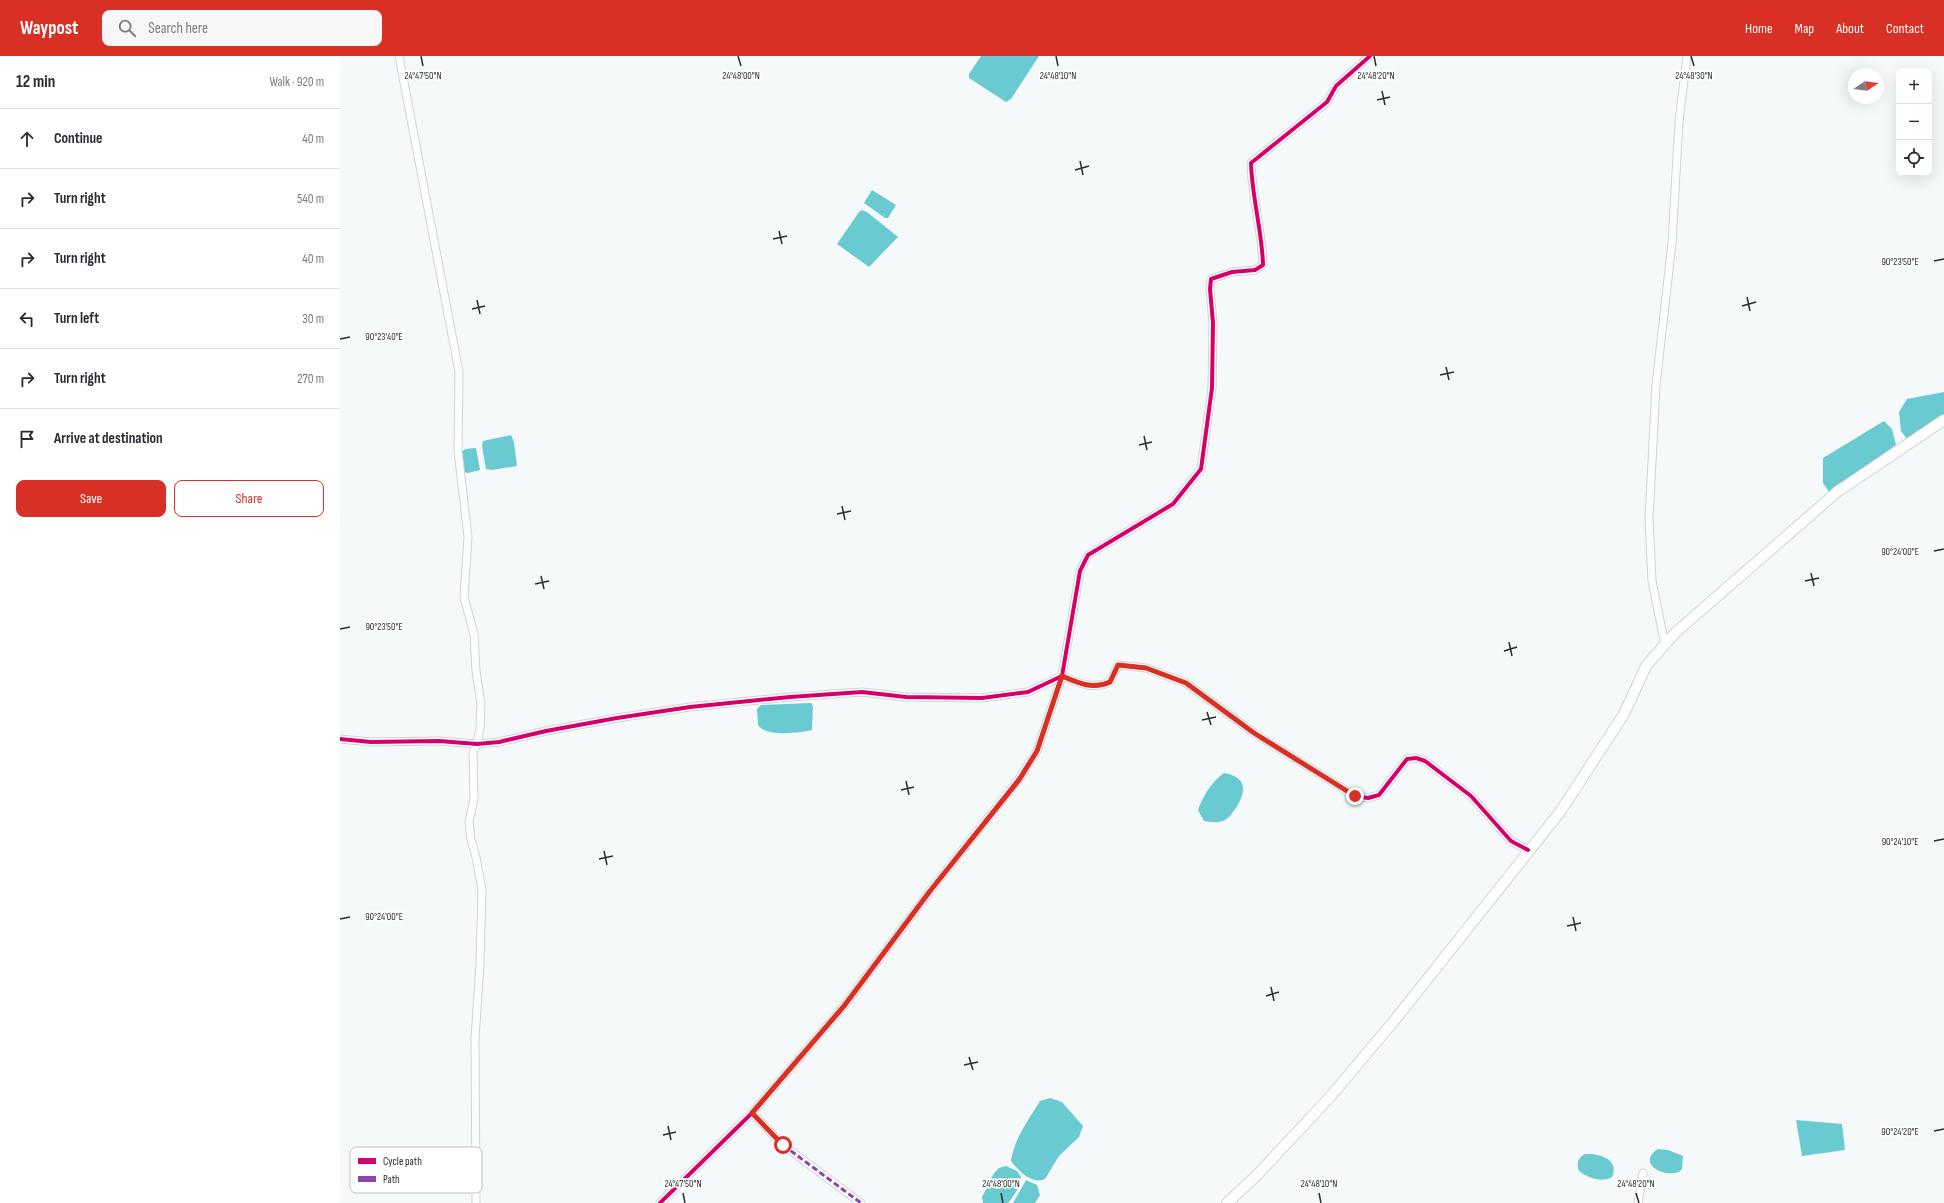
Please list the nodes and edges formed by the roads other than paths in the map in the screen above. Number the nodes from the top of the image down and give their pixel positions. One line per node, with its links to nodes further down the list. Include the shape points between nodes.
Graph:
1 (399, 56): 8 (street, via 459,372 458,451 468,537 464,597 474,634 481,704)
2 (1370, 56): 6 (street, via 1336,86 1327,102 1251,163 1263,264 1255,270 1232,272 1211,279 1212,388 1201,469 1173,504 1088,554 1080,570)
3 (1687, 56): 5 (street, via 1679,121 1672,243 1657,377 1649,519 1652,581)
4 (1944, 420): 5 (street, via 1837,492 1675,633)
5 (1665, 645): 9 (street, via 1646,666 1624,714 1560,812)
6 (1062, 676): 8 (street, via 1028,692 990,697 906,697 862,692 790,696 617,718 499,742); 9 (street, via 1090,686 1102,686 1110,682 1118,665 1146,668 1186,683 1254,733 1355,796 1368,798 1379,795 1407,759 1425,761 1471,796 1511,841); 10 (street, via 1037,751 1019,780 930,891 844,1006)
7 (340, 739): 8 (street)
8 (477, 744): 11 (street, via 473,752 474,799 470,822 471,840 482,890 475,1039)
9 (1528, 850): 17 (street, via 1394,1021 1340,1085 1257,1175)
10 (752, 1113): 15 (street); 16 (street, via 783,1145)
11 (476, 1147)
12 (1643, 1173): 18 (street)
13 (476, 1193): 14 (street)
14 (476, 1203)
15 (660, 1203)
16 (861, 1203)
17 (1227, 1203)
18 (1638, 1203)

